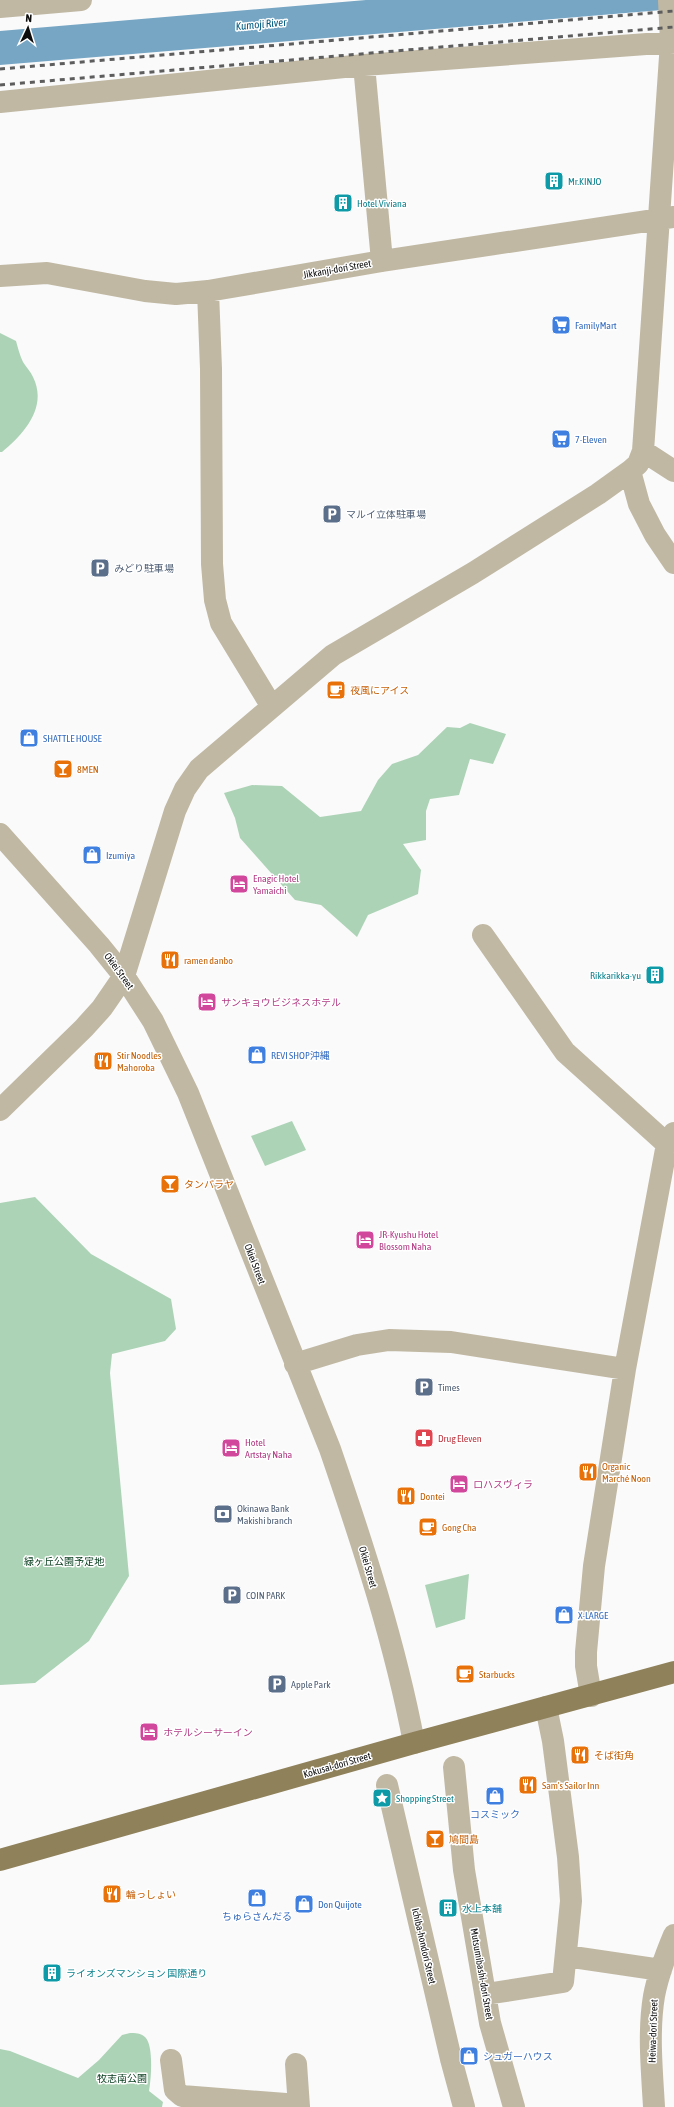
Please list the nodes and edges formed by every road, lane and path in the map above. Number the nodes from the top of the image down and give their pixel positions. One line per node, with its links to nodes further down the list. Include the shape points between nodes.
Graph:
1 (81, 0): 2 (street)
2 (23, 3): 3 (street)
3 (0, 8)
4 (670, 9): 5 (street)
5 (672, 42): 6 (street); 8 (street)
6 (364, 66): 7 (street); 9 (street)
7 (0, 102)
8 (666, 218): 9 (street, Jikkanji-dori Street); 12 (street)
9 (382, 261): 11 (street, Jikkanji-dori Street)
10 (0, 276): 11 (street, Jikkanji-dori Street, via 47,273 145,291 176,294)
11 (208, 291): 16 (street, via 212,564 215,600 221,622)
12 (643, 451): 13 (street, via 638,464); 14 (street)
13 (630, 471): 15 (street, via 639,504 655,535); 16 (street, via 598,494 473,572 333,655)
14 (674, 471)
15 (674, 563)
16 (272, 707): 19 (street, via 220,749 199,769 185,789 175,811)
17 (0, 834): 19 (street, Okiei Street, via 86,929)
18 (484, 935): 21 (street, via 565,1052)
19 (124, 976): 20 (street, via 102,1008 84,1028); 22 (street, Okiei Street, via 153,1021 188,1092)
20 (0, 1110)
21 (670, 1139): 23 (street)
22 (295, 1364): 23 (street, via 357,1345 389,1340 451,1342); 27 (street, Okiei Street, via 330,1449 362,1544 404,1694)
23 (625, 1369): 25 (street, via 594,1566 586,1652)
24 (674, 1672): 25 (main road, Kokusai-dori Street)
25 (590, 1696): 26 (main road, Kokusai-dori Street)
26 (546, 1708): 27 (main road, Kokusai-dori Street); 32 (street, via 553,1741 568,1857 571,1901)
27 (414, 1743): 30 (main road, Kokusai-dori Street)
28 (454, 1767): 34 (street, Mutsumibashi-dori Street, via 464,1870)
29 (387, 1785): 38 (street, Ichiba-hondori Street)
30 (0, 1860)
31 (674, 1934): 33 (street, Heiwa-dori Street)
32 (566, 1950): 33 (street); 34 (street, via 563,1982)
33 (661, 1970): 40 (street, Heiwa-dori Street, via 654,1996 651,2044)
34 (486, 1994): 39 (street, Mutsumibashi-dori Street, via 490,2023)
35 (171, 2060): 37 (street, via 175,2090 182,2096)
36 (296, 2064): 37 (street)
37 (299, 2106)
38 (464, 2107)
39 (514, 2107)
40 (654, 2107)

